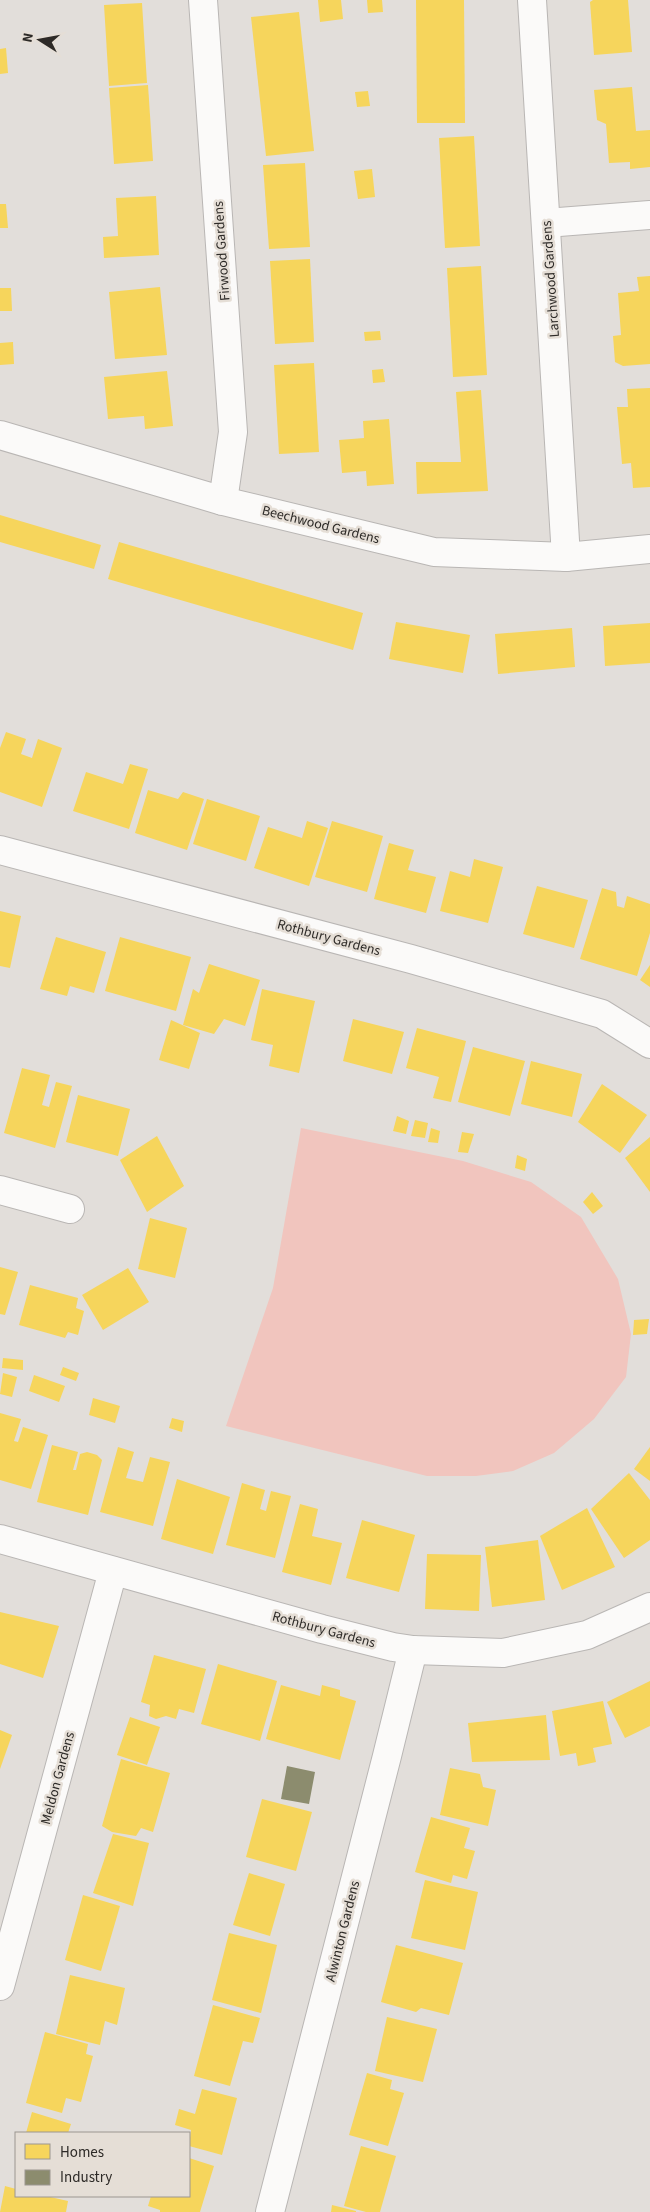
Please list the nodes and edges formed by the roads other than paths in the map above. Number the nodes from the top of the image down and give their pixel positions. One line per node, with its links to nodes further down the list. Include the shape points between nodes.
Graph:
1 (204, 0): 6 (street, Firwood Gardens, via 233,432)
2 (532, 0): 4 (street, Larchwood Gardens)
3 (650, 215): 4 (street)
4 (546, 223): 8 (street, Larchwood Gardens)
5 (0, 435): 6 (street, Beechwood Gardens)
6 (223, 501): 8 (street, Beechwood Gardens, via 434,552)
7 (650, 549): 8 (street, Beechwood Gardens)
8 (566, 557)
9 (0, 850): 10 (street, Rothbury Gardens, via 411,959 602,1014)
10 (650, 1044)
11 (0, 1190): 12 (street)
12 (70, 1209)
13 (0, 1539): 14 (street, Rothbury Gardens)
14 (113, 1571): 16 (street, Rothbury Gardens, via 393,1648); 17 (street, Meldon Gardens)
15 (650, 1607): 16 (street, Rothbury Gardens, via 587,1635 503,1653)
16 (413, 1650): 18 (street, Alwinton Gardens)
17 (0, 1986)
18 (270, 2212)

